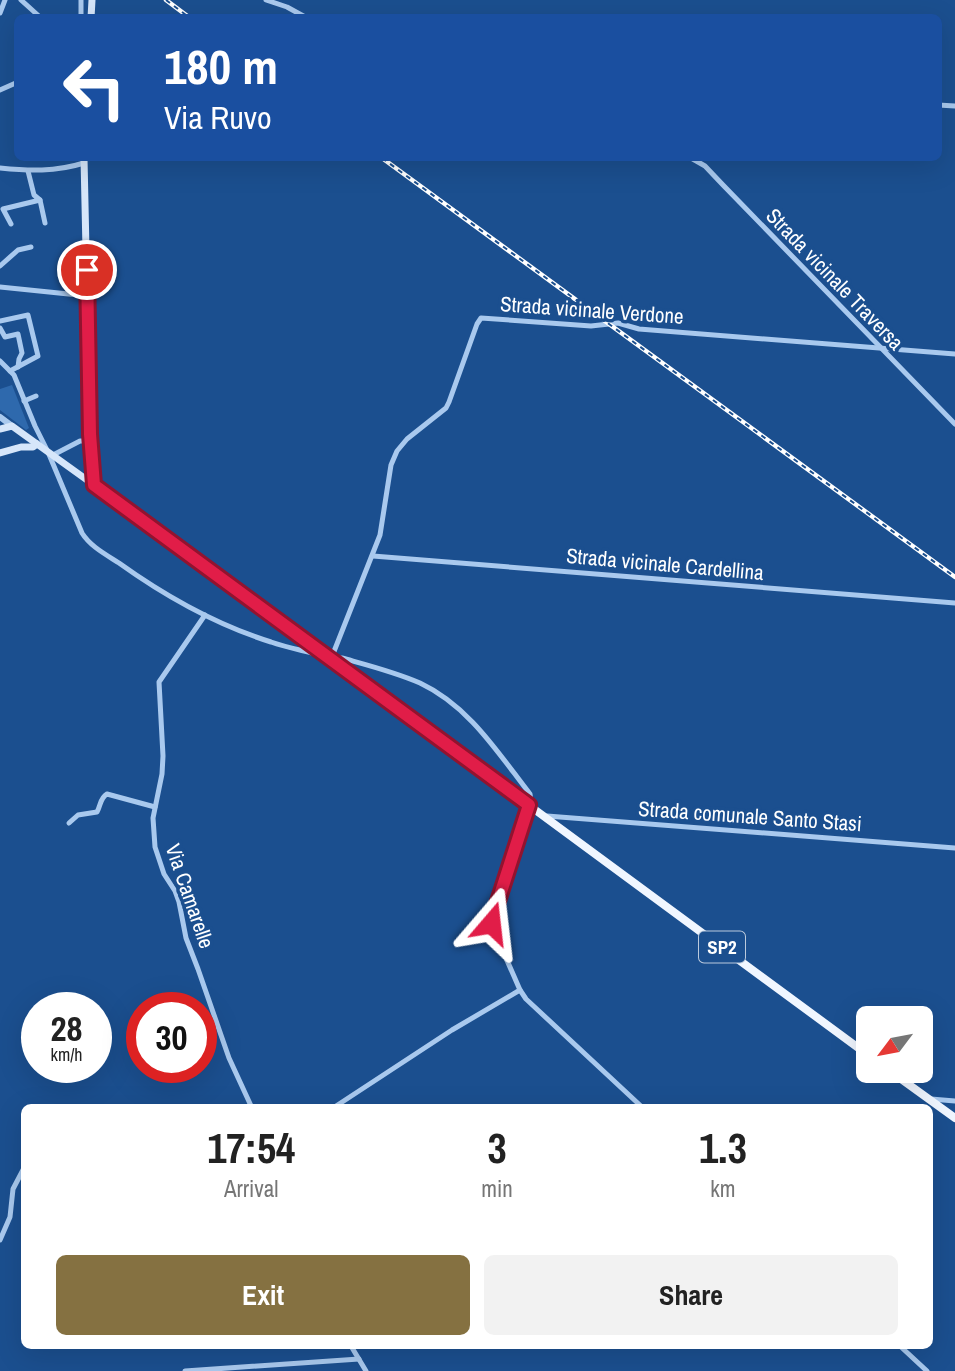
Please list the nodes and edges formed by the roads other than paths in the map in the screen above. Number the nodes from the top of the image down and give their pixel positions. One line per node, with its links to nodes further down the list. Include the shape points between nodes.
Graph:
1 (5, 0): 4 (street)
2 (21, 0): 5 (street)
3 (266, 0): 6 (street)
4 (0, 13)
5 (37, 14)
6 (300, 14)
7 (82, 161): 11 (street, via 67,168)
8 (84, 161): 18 (main road)
9 (696, 161): 21 (street, Strada vicinale Traversa)
10 (0, 168): 11 (street)
11 (28, 171): 12 (street, via 34,195)
12 (40, 200): 13 (street); 14 (street, via 2,209)
13 (45, 223)
14 (11, 224)
15 (31, 247): 16 (street, via 18,250)
16 (0, 265)
17 (0, 287): 18 (street)
18 (88, 296): 34 (main road)
19 (0, 321): 24 (street, via 28,315 38,356)
20 (0, 328): 24 (street, via 5,337 18,334)
21 (881, 348): 22 (street, Strada vicinale Verdone); 29 (street, Strada vicinale Traversa); 38 (street, Strada vicinale Verdone, via 639,329 618,323 591,326 481,318 446,408 397,451)
22 (955, 354)
23 (0, 361): 25 (street)
24 (23, 367): 25 (street)
25 (10, 371): 27 (street)
26 (36, 396): 27 (street)
27 (24, 401): 31 (street)
28 (0, 417): 30 (street)
29 (955, 424)
30 (12, 426): 32 (main road); 33 (main road, SP2)
31 (35, 426): 33 (street); 33 (street)
32 (0, 429)
33 (33, 439): 35 (main road); 36 (main road, SP2)
34 (91, 441): 36 (street); 37 (main road)
35 (0, 453)
36 (51, 454): 37 (main road, SP2); 40 (street, via 86,539 145,582)
37 (94, 485): 41 (main road, SP2)
38 (373, 556): 39 (street, Strada vicinale Cardellina); 41 (street, Strada vicinale Verdone)
39 (955, 603)
40 (205, 615): 41 (street, via 271,642); 43 (street, Via Camarelle, via 159,682 163,756)
41 (329, 658): 42 (main road, SP2); 42 (street, via 418,682 437,693 479,727 530,794)
42 (529, 805): 44 (main road, SP2); 47 (street, via 491,923)
43 (155, 807): 45 (street, via 107,794 97,812); 52 (street, Via Camarelle, via 159,862 175,891 186,938 229,1059)
44 (543, 816): 46 (street, Strada comunale Santo Stasi); 48 (main road, SP2)
45 (69, 823)
46 (955, 848)
47 (520, 990): 53 (street); 54 (street)
48 (856, 1046)
49 (906, 1083): 50 (main road)
50 (928, 1099): 51 (street); 55 (main road)
51 (955, 1101)
52 (251, 1104)
53 (339, 1104)
54 (639, 1104)
55 (955, 1118)
56 (21, 1174): 57 (street)
57 (0, 1240)
58 (353, 1349): 60 (street)
59 (903, 1349): 63 (street)
60 (359, 1359): 61 (street); 62 (street)
61 (185, 1371)
62 (366, 1371)
63 (928, 1371)

